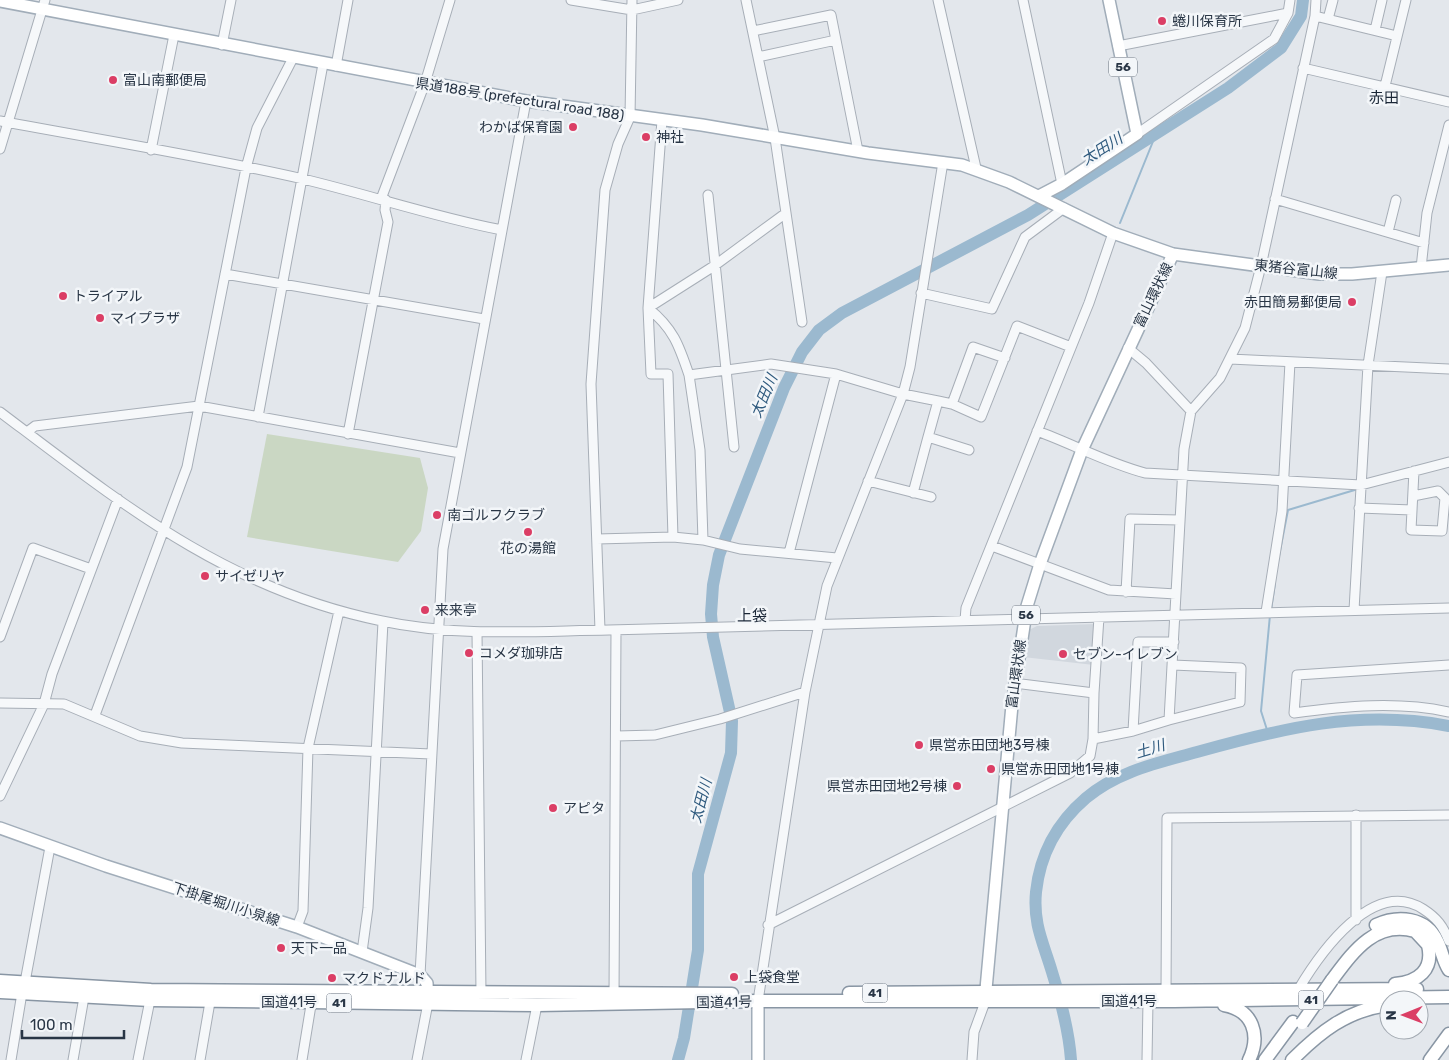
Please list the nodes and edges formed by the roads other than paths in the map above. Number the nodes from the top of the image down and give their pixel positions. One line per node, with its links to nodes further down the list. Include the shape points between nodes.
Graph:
1 (231, 0): 26 (street)
2 (348, 0): 31 (street)
3 (450, 0): 33 (street)
4 (571, 0): 17 (street)
5 (678, 0): 17 (street)
6 (746, 0): 22 (street)
7 (938, 0): 48 (street)
8 (1023, 0): 50 (street)
9 (1109, 0): 27 (main road, 56)
10 (1290, 0): 18 (street)
11 (1316, 0): 19 (street)
12 (1333, 0): 20 (street)
13 (1382, 0): 21 (street)
14 (1406, 0): 24 (street)
15 (0, 1): 16 (main road, 県道188号 (prefectural road 188))
16 (44, 4): 23 (main road, 県道188号 (prefectural road 188)); 39 (street)
17 (632, 5): 37 (street)
18 (1288, 13): 27 (street); 41 (street, via 1274,39)
19 (1315, 16): 20 (street); 32 (street)
20 (1328, 19): 21 (street)
21 (1374, 30): 24 (street)
22 (753, 31): 25 (street, via 831,15); 28 (street)
23 (174, 34): 26 (main road, 県道188号 (prefectural road 188)); 44 (street)
24 (1397, 36): 34 (street)
25 (836, 40): 28 (street); 45 (street)
26 (222, 45): 29 (main road, 県道188号 (prefectural road 188))
27 (1118, 46): 41 (main road, 56)
28 (758, 57): 42 (street)
29 (293, 58): 30 (main road, 県道188号 (prefectural road 188)); 47 (street, via 257,128)
30 (323, 64): 31 (main road, 県道188号 (prefectural road 188)); 49 (street)
31 (336, 66): 33 (main road, 県道188号 (prefectural road 188))
32 (1303, 68): 34 (street); 53 (street)
33 (425, 83): 35 (main road, 県道188号 (prefectural road 188)); 54 (street)
34 (1385, 86): 36 (street)
35 (526, 101): 37 (main road, 県道188号 (prefectural road 188)); 58 (street)
36 (1449, 102)
37 (630, 117): 38 (main road, 県道188号 (prefectural road 188)); 115 (street, via 618,144 605,190 591,384)
38 (662, 120): 42 (main road, 県道188号 (prefectural road 188)); 72 (street)
39 (4, 122): 43 (street); 44 (street)
40 (1449, 125): 61 (street, via 1427,213)
41 (1137, 134): 50 (main road)
42 (775, 138): 45 (main road, 県道188号 (prefectural road 188)); 57 (street)
43 (0, 149)
44 (151, 150): 47 (street)
45 (858, 151): 46 (main road, 県道188号 (prefectural road 188))
46 (943, 162): 48 (main road, 県道188号 (prefectural road 188)); 70 (street)
47 (246, 168): 49 (street); 68 (street)
48 (976, 168): 52 (main road, 県道188号 (prefectural road 188))
49 (302, 179): 54 (street); 69 (street)
50 (1062, 184): 52 (main road)
51 (708, 195): 64 (street)
52 (1038, 196): 56 (main road, 県道188号 (prefectural road 188))
53 (1275, 199): 60 (street); 65 (street)
54 (384, 200): 58 (street, via 424,213); 71 (street, via 388,222)
55 (1396, 200): 60 (street)
56 (1064, 208): 59 (main road, 県道188号 (prefectural road 188)); 70 (street, via 1025,237 992,310)
57 (786, 213): 64 (street); 74 (street)
58 (502, 230): 73 (street)
59 (1114, 232): 62 (main road, 東猪谷富山線); 75 (street)
60 (1388, 232): 61 (street)
61 (1424, 243): 66 (street)
62 (1173, 254): 65 (main road, 東猪谷富山線); 76 (main road, 富山環状線 / 56)
63 (1449, 265): 66 (main road, 東猪谷富山線)
64 (714, 266): 72 (street); 82 (street)
65 (1261, 266): 67 (main road, 東猪谷富山線, via 1319,274); 78 (street, via 1243,334)
66 (1421, 268): 67 (main road, 東猪谷富山線)
67 (1382, 272): 80 (street)
68 (225, 274): 69 (street); 88 (street)
69 (282, 284): 71 (street); 91 (street)
70 (921, 293): 85 (street)
71 (373, 300): 73 (street); 94 (street)
72 (648, 308): 84 (street, via 665,321); 114 (street, via 651,374 668,374)
73 (484, 319): 99 (street)
74 (802, 322)
75 (1071, 347): 77 (street, via 1017,326); 92 (street)
76 (1128, 348): 89 (street); 98 (main road, 富山環状線 / 56)
77 (1004, 358): 87 (street, via 972,348); 87 (street, via 981,417)
78 (1230, 359): 79 (street); 89 (street, via 1220,378)
79 (1290, 362): 80 (street); 103 (street)
80 (1368, 365): 81 (street); 105 (street)
81 (1449, 369)
82 (724, 370): 83 (street, via 771,364); 84 (street); 96 (street)
83 (836, 374): 85 (street); 118 (street)
84 (689, 375): 116 (street, via 701,463)
85 (904, 394): 86 (street); 104 (street)
86 (938, 401): 87 (street); 95 (street)
87 (952, 404)
88 (199, 406): 91 (street); 93 (street, via 35,426); 113 (street, via 187,467)
89 (1192, 411): 102 (street)
90 (0, 412): 93 (street)
91 (258, 416): 94 (street)
92 (1037, 431): 98 (street); 117 (street)
93 (27, 432): 109 (street)
94 (348, 434): 99 (street)
95 (928, 438): 97 (street); 106 (street)
96 (734, 447)
97 (969, 450)
98 (1082, 450): 102 (street, via 1145,473); 120 (main road, 富山環状線 / 56)
99 (460, 453): 134 (street, via 443,549)
100 (1449, 462): 101 (street)
101 (1414, 471): 105 (street); 107 (street)
102 (1183, 473): 103 (street); 112 (street)
103 (1284, 479): 105 (street); 127 (street)
104 (868, 482): 106 (street); 119 (street)
105 (1361, 484): 110 (street)
106 (913, 493): 108 (street)
107 (1413, 496): 111 (street); 111 (street, via 1438,491 1444,498 1442,531 1411,530)
108 (931, 497)
109 (118, 499): 113 (street); 121 (street)
110 (1359, 508): 111 (street); 125 (street)
111 (1412, 510)
112 (1180, 520): 122 (street, via 1130,519); 123 (street)
113 (162, 530): 126 (street, via 250,579); 148 (street)
114 (673, 536): 115 (street); 116 (street)
115 (597, 539): 135 (street)
116 (703, 540): 118 (street)
117 (992, 546): 120 (street); 131 (street, via 966,608)
118 (789, 553): 119 (street)
119 (837, 558): 133 (street)
120 (1040, 564): 122 (street, via 1109,590); 130 (main road, 富山環状線 / 56)
121 (91, 569): 138 (street, via 33,548); 146 (street)
122 (1126, 592): 123 (street)
123 (1176, 594): 128 (street)
124 (1449, 608): 125 (street)
125 (1354, 610): 127 (street)
126 (339, 611): 132 (street); 153 (street)
127 (1266, 612): 128 (street)
128 (1175, 615): 129 (street); 139 (street)
129 (1099, 617): 130 (street); 144 (street)
130 (1025, 618): 131 (street); 142 (main road, 富山環状線 / 56)
131 (965, 620): 133 (street)
132 (383, 622): 134 (street); 154 (street)
133 (818, 624): 136 (street); 143 (street)
134 (438, 629): 137 (street); 155 (street)
135 (600, 630): 136 (street); 137 (street)
136 (616, 630): 151 (street)
137 (477, 632): 176 (street)
138 (0, 637)
139 (1174, 642): 140 (street); 150 (street, via 1138,642)
140 (1173, 665): 149 (street); 149 (street, via 1241,668 1240,702)
141 (1449, 665): 147 (street, via 1297,675 1294,712 1386,705)
142 (1014, 683): 144 (street); 157 (main road, 富山環状線 / 56)
143 (805, 692): 151 (street, via 720,719 655,735); 163 (street)
144 (1094, 693): 152 (street)
145 (0, 704): 146 (street)
146 (44, 704): 148 (street, via 64,704); 156 (street)
147 (1449, 712)
148 (95, 715): 153 (street, via 140,736 164,740)
149 (1169, 720): 150 (street)
150 (1133, 731): 152 (street)
151 (616, 736): 182 (street)
152 (1093, 739): 157 (street, via 1090,756 1070,773)
153 (308, 748): 154 (street); 164 (street, via 303,911)
154 (376, 752): 155 (street); 166 (street, via 368,908)
155 (431, 754): 168 (street)
156 (0, 796)
157 (1002, 807): 163 (street); 180 (main road, 富山環状線 / 56)
158 (1356, 815): 159 (street); 162 (street); 174 (street, via 1167,818)
159 (1449, 815)
160 (0, 828): 161 (main road, 下掛尾堀川小泉線)
161 (50, 847): 164 (main road, 下掛尾堀川小泉線); 171 (street)
162 (1356, 920): 165 (street, via 1378,906 1410,902 1437,920); 173 (street, via 1344,928)
163 (768, 925): 183 (street)
164 (297, 927): 166 (main road, 下掛尾堀川小泉線)
165 (1449, 941)
166 (362, 952): 168 (main road, 下掛尾堀川小泉線)
167 (1449, 970): 170 (highway, via 1437,940 1428,929 1416,922 1394,920 1370,928 1356,939)
168 (420, 975): 181 (main road, via 427,983)
169 (0, 980): 171 (highway, 国道41号 / 41)
170 (1328, 980): 173 (highway, via 1356,950 1380,932 1398,928 1414,931 1428,945 1430,960 1425,972 1407,982); 192 (highway, bridge)
171 (24, 987): 175 (highway, 国道41号 / 41); 178 (highway, 国道41号 / 41); 179 (highway, 国道41号 / 41); 195 (street)
172 (1449, 989): 173 (highway, 国道41号 / 41)
173 (1298, 990): 174 (highway, 国道41号 / 41)
174 (1166, 991): 177 (highway, 国道41号 / 41)
175 (0, 992)
176 (481, 993): 181 (highway, 国道41号 / 41); 182 (highway, 国道41号 / 41)
177 (1088, 996): 180 (highway, 国道41号 / 41); 188 (highway, 国道41号 / 41)
178 (84, 997): 185 (highway, 国道41号 / 41); 196 (street)
179 (312, 997): 181 (highway, 国道41号 / 41); 187 (highway, 国道41号 / 41); 199 (street)
180 (985, 997): 183 (highway, 国道41号 / 41); 203 (street, via 974,1032)
181 (428, 998): 190 (highway, 国道41号 / 41); 200 (street)
182 (614, 998): 183 (highway, 国道41号 / 41); 190 (highway, 国道41号 / 41)
183 (758, 998): 202 (main road)
184 (1449, 998): 186 (highway); 189 (highway, 国道41号 / 41)
185 (150, 1000): 187 (highway, 国道41号 / 41); 197 (street)
186 (1429, 1000)
187 (210, 1002): 198 (street)
188 (1148, 1002): 189 (highway, 国道41号 / 41); 204 (street)
189 (1174, 1002): 205 (highway, via 1217,1004 1242,1011 1252,1025 1254,1035)
190 (537, 1005): 201 (street)
191 (1379, 1006): 208 (highway, via 1342,1018)
192 (1297, 1023): 206 (highway); 207 (highway)
193 (1449, 1034): 209 (highway)
194 (1449, 1041): 210 (highway)
195 (11, 1060)
196 (74, 1060)
197 (138, 1060)
198 (200, 1060)
199 (302, 1060)
200 (417, 1060)
201 (526, 1060)
202 (758, 1060)
203 (972, 1060)
204 (1147, 1060)
205 (1249, 1060)
206 (1265, 1060)
207 (1274, 1060)
208 (1292, 1060)
209 (1430, 1060)
210 (1436, 1060)

